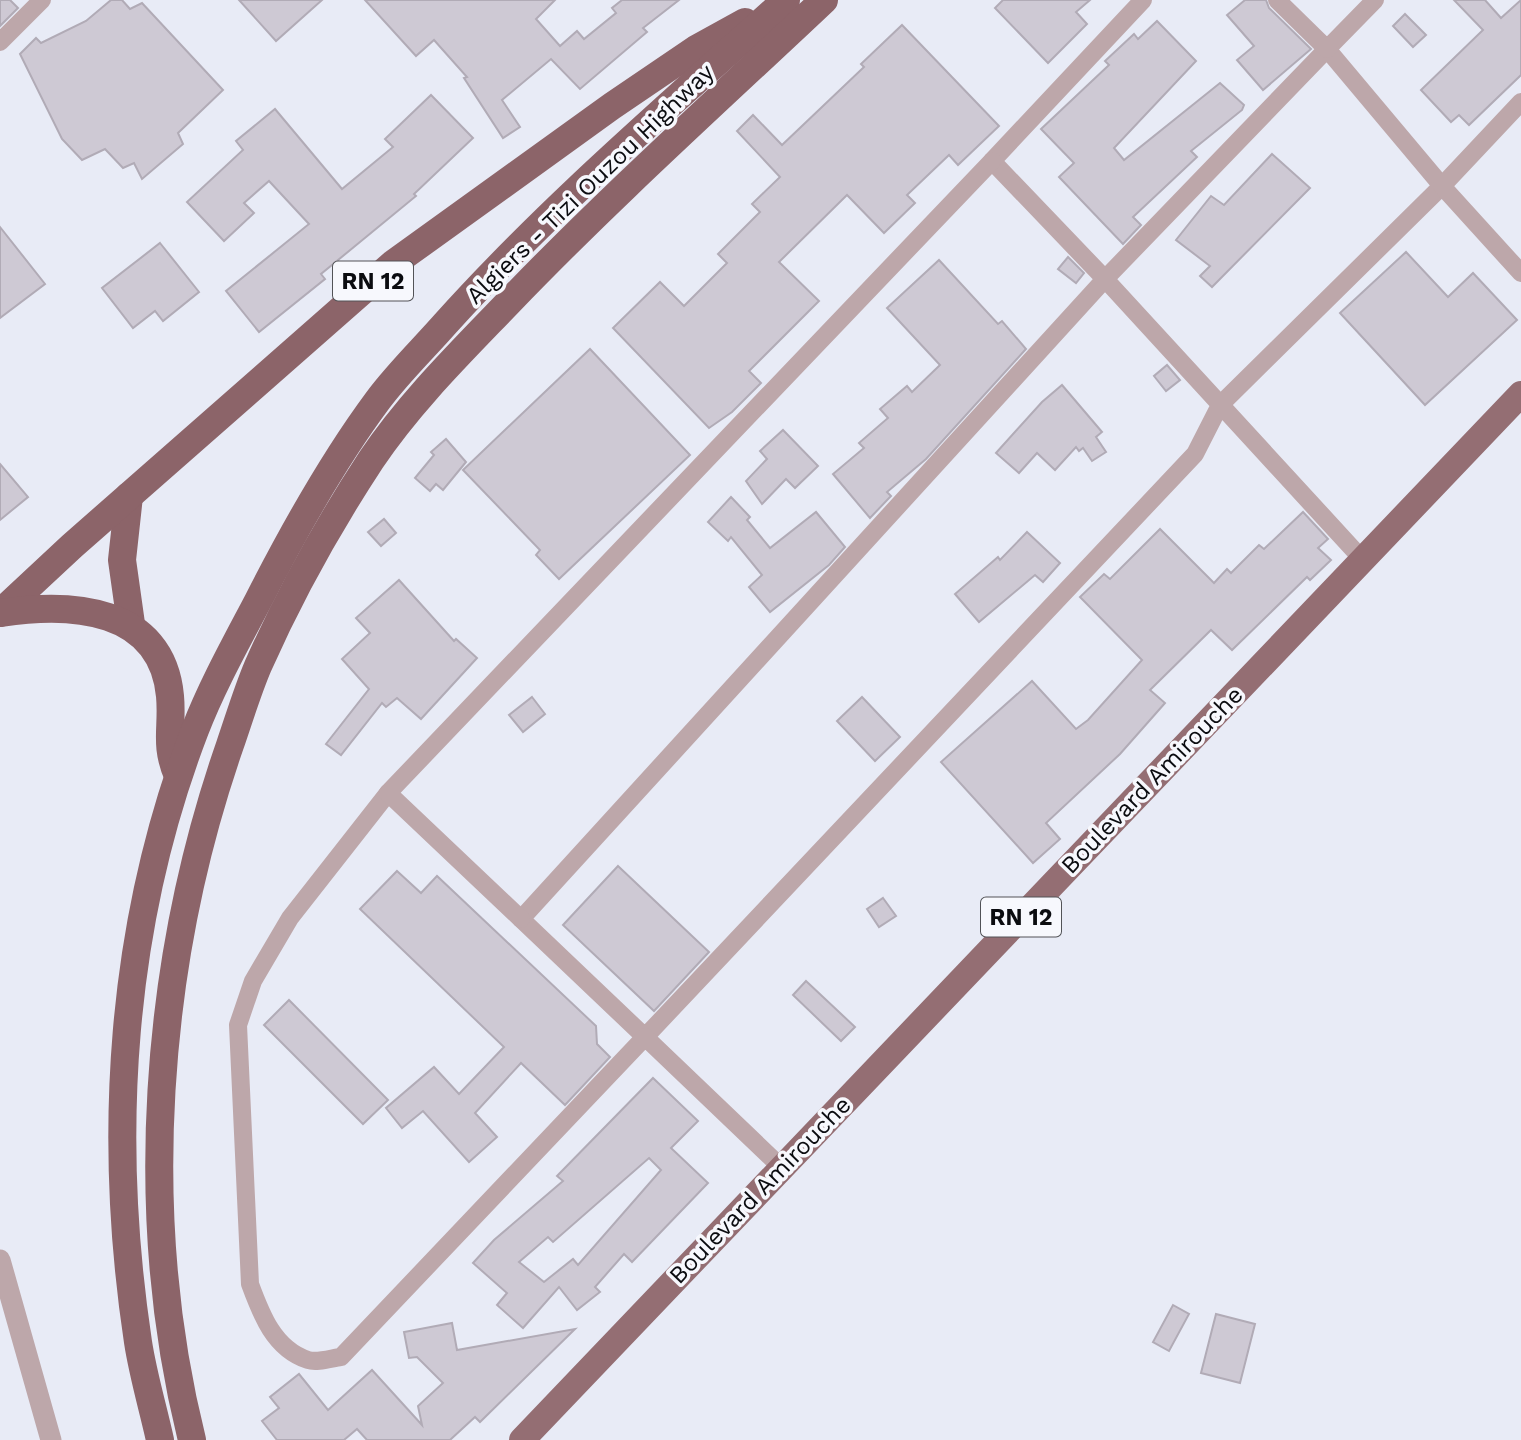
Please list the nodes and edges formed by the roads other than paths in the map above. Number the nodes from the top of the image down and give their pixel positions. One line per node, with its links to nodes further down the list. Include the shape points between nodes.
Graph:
1 (42, 0): 7 (street)
2 (824, 0): 28 (highway, Algiers - Tizi Ouzou Highway, via 565,244 411,409 372,460 257,668 206,820 179,930 166,1044 161,1241 173,1345)
3 (1143, 0): 10 (street)
4 (1277, 0): 8 (street)
5 (1375, 0): 8 (street)
6 (785, 1): 16 (highway, RN 12, via 685,56 394,263); 20 (highway, Algiers - Tizi Ouzou Highway, via 586,181 486,279 379,399 296,528 197,724)
7 (0, 41)
8 (1327, 49): 11 (street); 13 (street)
9 (1521, 102): 11 (street)
10 (992, 161): 13 (street); 21 (street)
11 (1442, 186): 12 (street); 15 (street)
12 (1521, 273)
13 (1105, 279): 15 (street); 22 (street)
14 (1521, 394): 17 (main road, Boulevard Amirouche / RN 12)
15 (1220, 405): 17 (street); 23 (street, via 1195,454)
16 (130, 496): 18 (highway, RN 12); 19 (highway, via 122,560)
17 (1363, 560): 24 (main road, Boulevard Amirouche / RN 12)
18 (0, 613): 19 (highway, via 66,609)
19 (131, 624): 20 (highway, via 156,654 167,679 168,750)
20 (178, 776): 27 (highway, Algiers - Tizi Ouzou Highway, via 159,834 139,930 127,1013 122,1110 124,1216 136,1332)
21 (388, 793): 22 (street); 23 (street, via 290,918 253,981 237,1025 250,1284 262,1320 287,1349 310,1361 341,1357)
22 (521, 919): 23 (street)
23 (645, 1037): 24 (street)
24 (782, 1168): 29 (main road, Boulevard Amirouche / RN 12)
25 (0, 1260): 26 (street)
26 (51, 1440)
27 (160, 1440)
28 (192, 1440)
29 (522, 1440)

